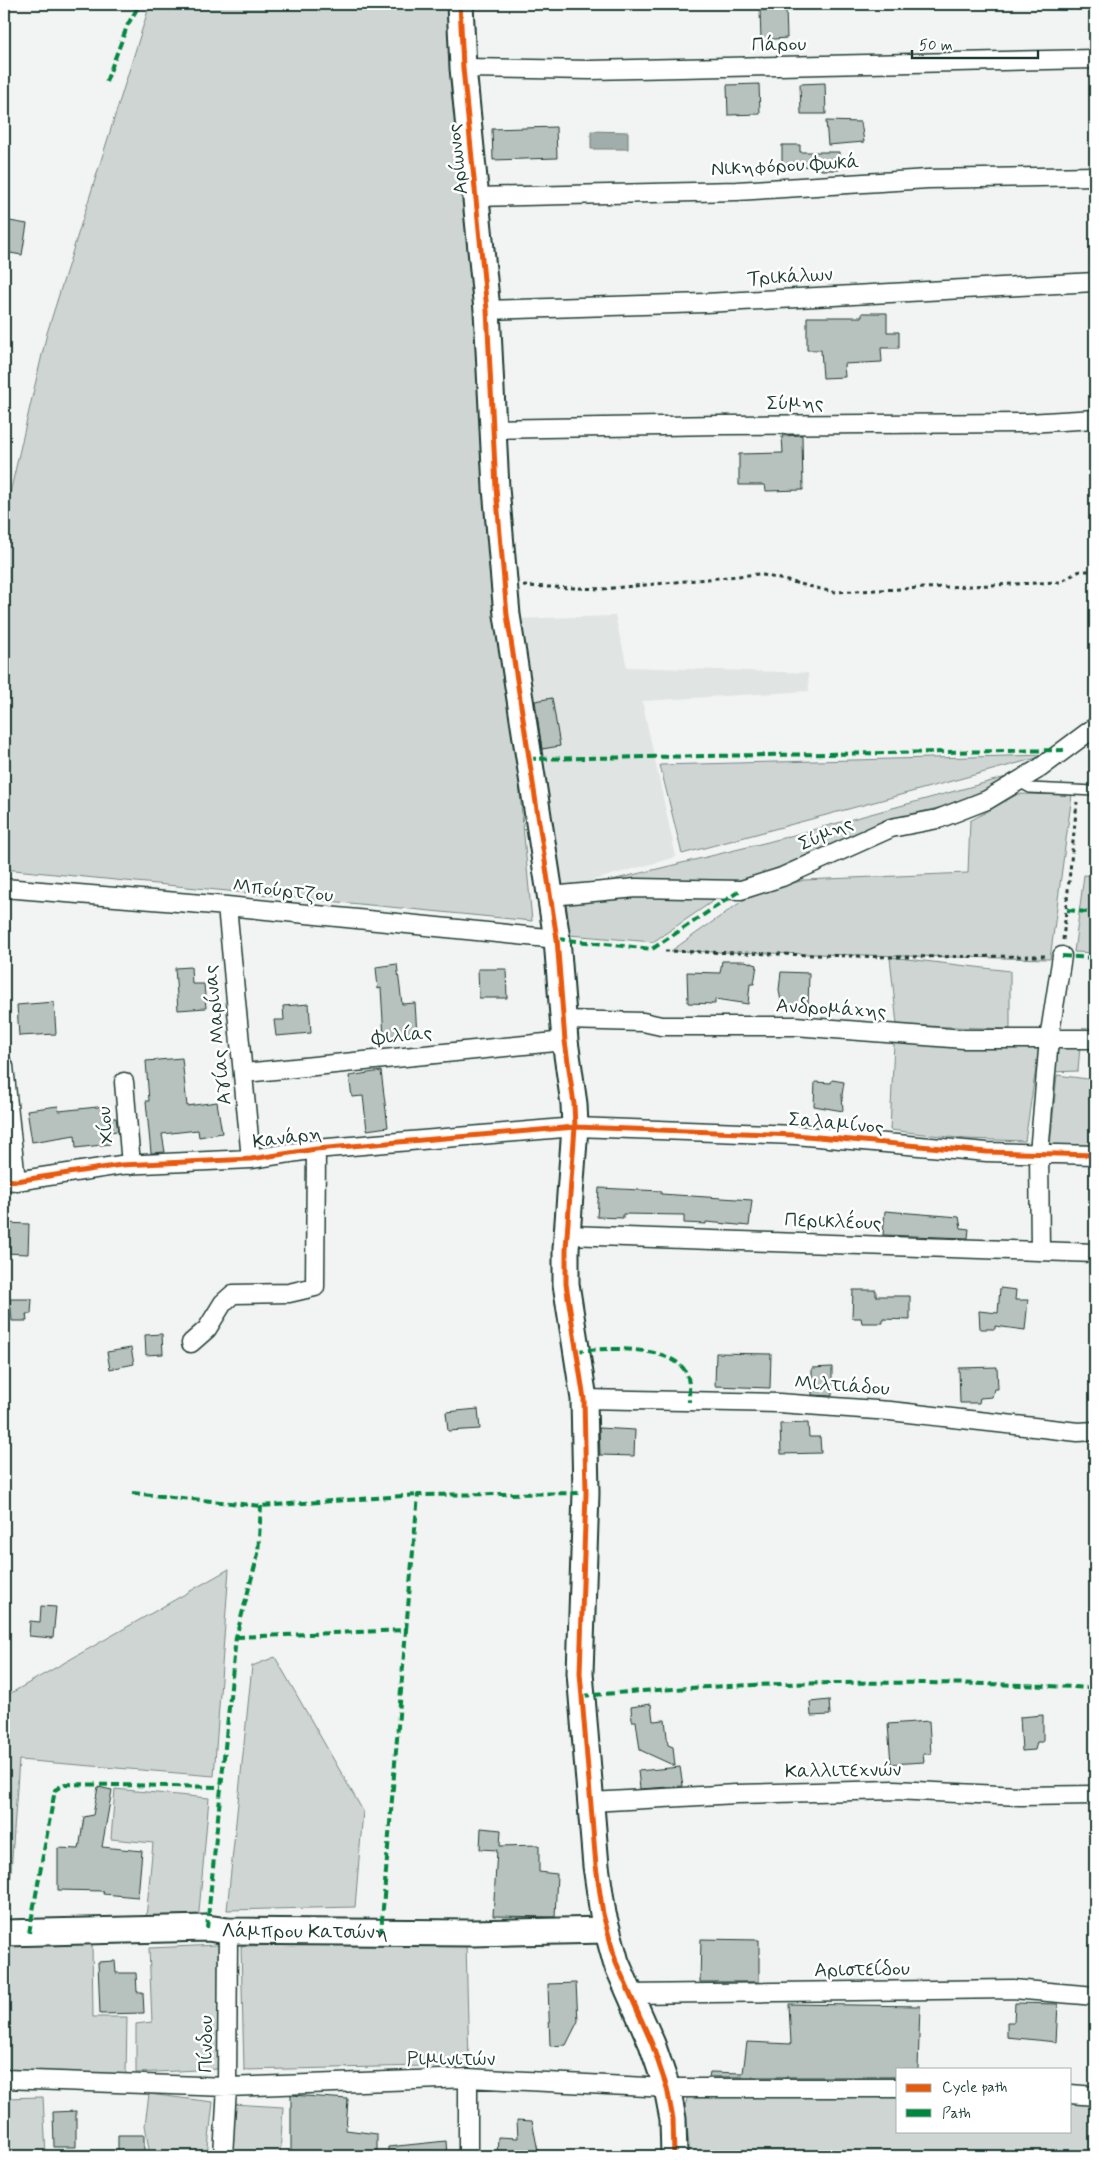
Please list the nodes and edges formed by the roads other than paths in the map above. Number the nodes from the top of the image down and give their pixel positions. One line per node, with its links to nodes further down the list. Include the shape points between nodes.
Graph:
1 (460, 4): 3 (street, Αρίωνος)
2 (1095, 60): 3 (street, Πάρου, via 600,70)
3 (463, 68): 5 (street, Αρίωνος)
4 (1095, 176): 5 (street, Νικηφόρου Φωκά, via 928,180 737,191)
5 (476, 197): 7 (street, Αρίωνος)
6 (1095, 282): 7 (street, Τρικάλων, via 705,303)
7 (487, 310): 9 (street, Αρίωνος)
8 (1095, 419): 9 (street, Σύμης, via 1028,423)
9 (494, 429): 14 (street, Αρίωνος, via 496,488 517,689)
10 (1095, 727): 11 (street, Σύμης)
11 (1017, 781): 12 (lane, via 1030,788); 14 (street, Σύμης, via 979,803 938,819 891,828 782,878 741,890 636,888)
12 (1095, 791)
13 (4, 888): 15 (street, Μπούρτζου)
14 (551, 896): 16 (street, Αρίωνος)
15 (227, 906): 16 (street, Μπούρτζου); 22 (street, Αγίας Μαρίνας)
16 (557, 939): 18 (street, Αρίωνος)
17 (1062, 956): 19 (street)
18 (565, 1030): 19 (street, Ανδρομάχης, via 643,1022 661,1026 795,1026 964,1039); 22 (street, Φιλίας); 24 (street, Αρίωνος)
19 (1049, 1039): 20 (street, Ανδρομάχης); 26 (street)
20 (1095, 1039)
21 (4, 1066): 30 (street)
22 (244, 1073): 28 (street, Αγίας Μαρίνας)
23 (124, 1082): 29 (street, Χίου)
24 (575, 1127): 25 (street, Κανάρη); 26 (street, Σαλαμίνος, via 795,1135 986,1152); 31 (street, Αρίωνος)
25 (316, 1149): 28 (street, Κανάρη); 34 (street, via 315,1287 289,1293 233,1294 223,1302 207,1329)
26 (1039, 1152): 27 (street, Σαλαμίνος); 32 (street)
27 (1095, 1155)
28 (251, 1159): 29 (street, Κανάρη)
29 (131, 1166): 30 (street, Κανάρη)
30 (10, 1180)
31 (568, 1234): 32 (street, Περικλέους); 35 (street, Αρίωνος, via 567,1293)
32 (1040, 1251): 33 (street, Περικλέους)
33 (1095, 1253)
34 (190, 1343)
35 (584, 1399): 36 (street, Μιλτιάδου, via 780,1403 890,1411 1078,1432); 38 (street, Αρίωνος, via 586,1493 580,1673)
36 (1095, 1431)
37 (1095, 1795): 38 (street, Καλλιτεχνών, via 1020,1796 894,1790)
38 (590, 1802): 39 (street, Αρίωνος)
39 (606, 1930): 40 (street, Λάμπρου Κατσώνη, via 472,1933); 42 (street, Αρίωνος)
40 (228, 1931): 41 (street, Λάμπρου Κατσώνη, via 207,1928); 46 (street, Πίνδου)
41 (4, 1933)
42 (629, 1994): 43 (street, Αριστείδου, via 1013,1989); 47 (street, Αρίωνος, via 652,2044)
43 (1095, 1996)
44 (468, 2078): 46 (street, Ριμινιτών); 47 (street, Ριμινιτών); 52 (street)
45 (4, 2079): 46 (street, Ριμινιτών)
46 (227, 2087): 51 (street, Πίνδου)
47 (667, 2088): 48 (street, Ριμινιτών); 53 (street, Αρίωνος, via 673,2120)
48 (896, 2088)
49 (1072, 2094): 50 (street)
50 (1095, 2096)
51 (223, 2156)
52 (468, 2156)
53 (674, 2156)

